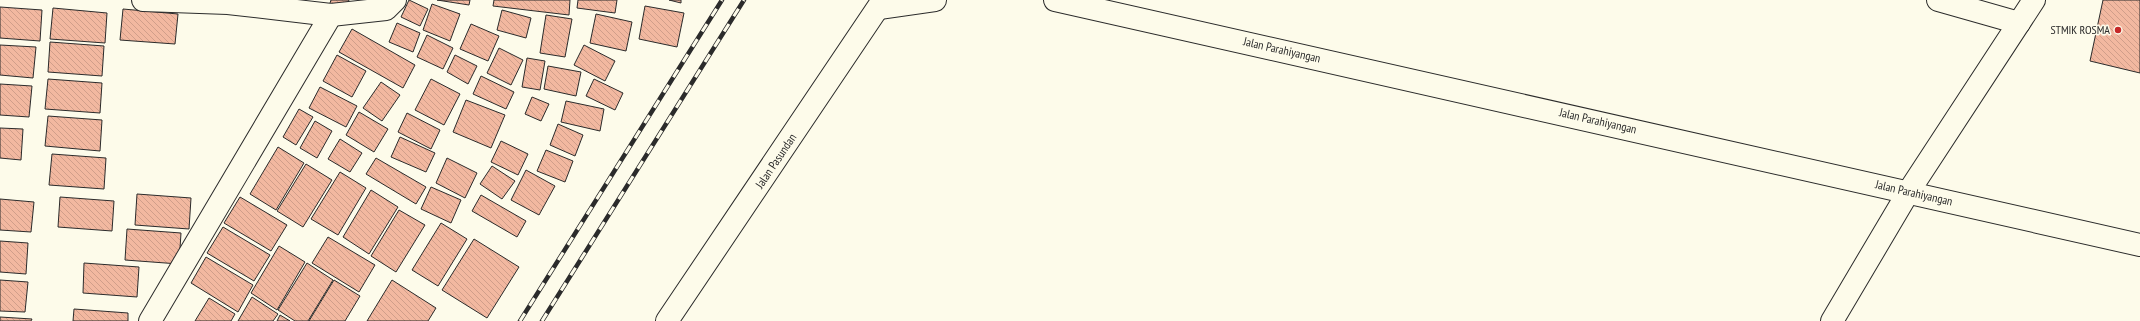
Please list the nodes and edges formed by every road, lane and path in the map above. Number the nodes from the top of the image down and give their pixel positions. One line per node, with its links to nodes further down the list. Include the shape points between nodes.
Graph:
1 (143, 0): 8 (street, via 228,3)
2 (395, 0): 8 (street, via 386,9)
3 (935, 0): 7 (street)
4 (1055, 0): 10 (street, Jalan Parahiyangan)
5 (1938, 0): 9 (street)
6 (2034, 0): 9 (street)
7 (881, 4): 13 (street, Jalan Pasundan)
8 (331, 15): 12 (street)
9 (2019, 23): 10 (street)
10 (1909, 191): 11 (street, Jalan Parahiyangan); 14 (street)
11 (2140, 245)
12 (150, 321)
13 (667, 321)
14 (1832, 321)

